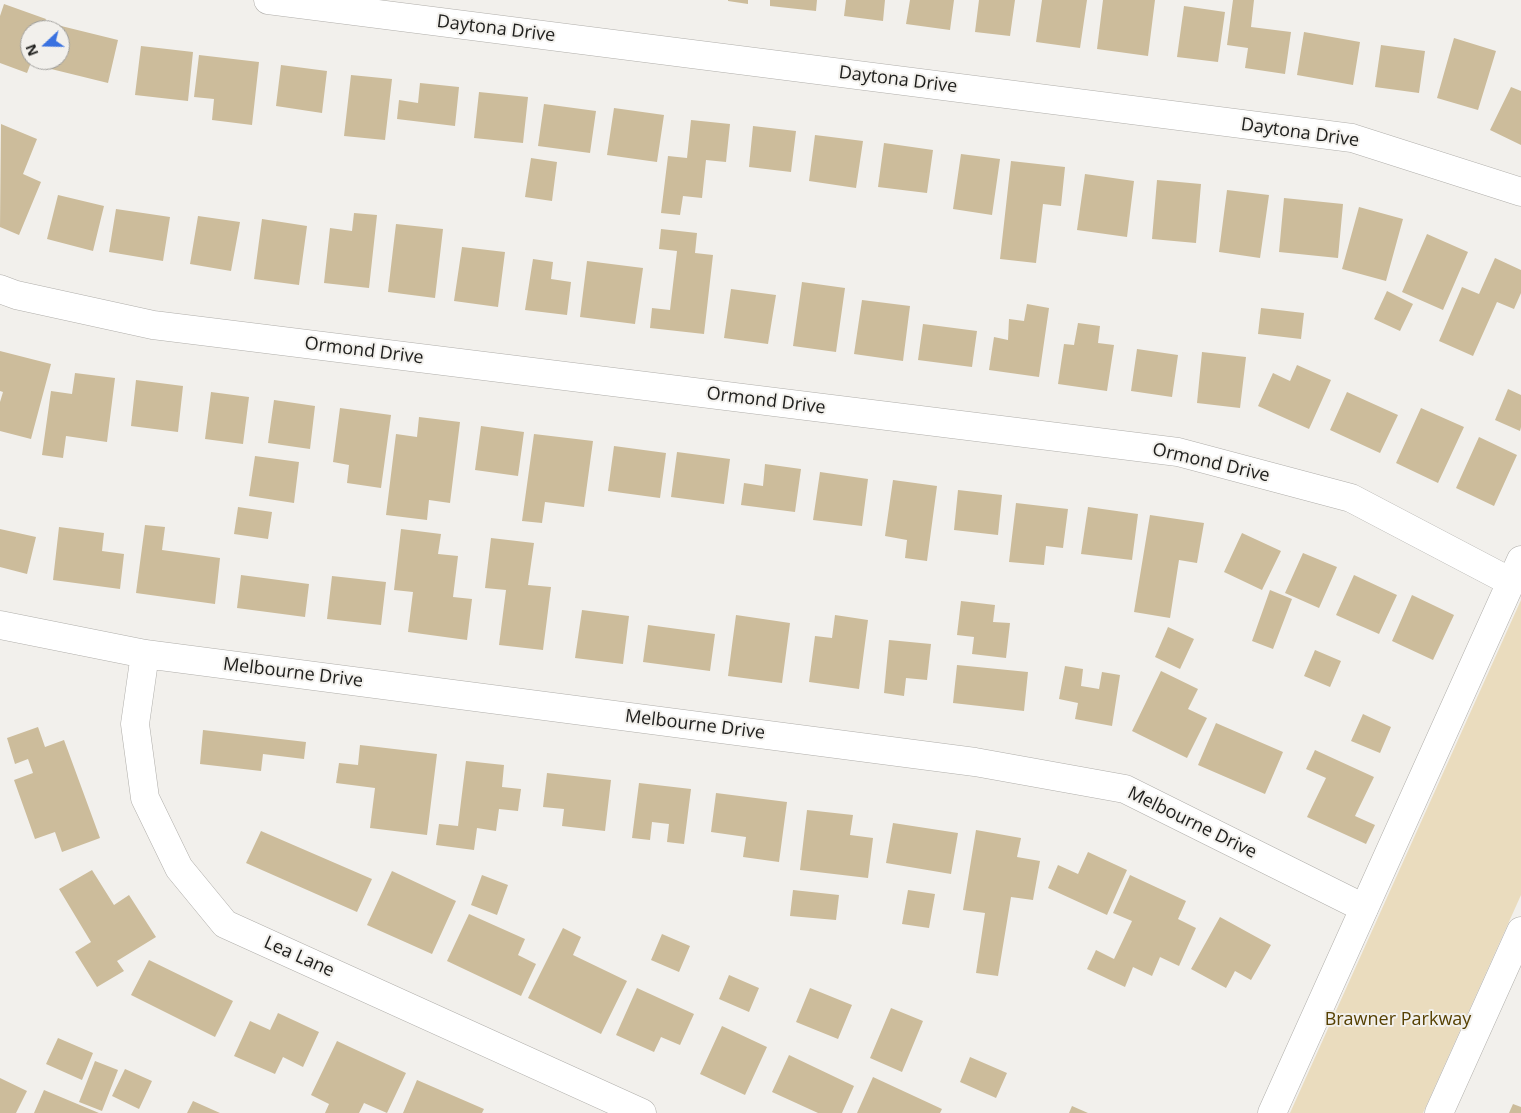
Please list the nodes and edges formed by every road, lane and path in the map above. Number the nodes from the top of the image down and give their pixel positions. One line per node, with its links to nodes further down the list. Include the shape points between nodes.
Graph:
1 (268, 0): 2 (street, Daytona Drive, via 1352,138)
2 (1521, 192)
3 (0, 289): 4 (street, Ormond Drive, via 153,325 1178,452 1351,498)
4 (1516, 571): 7 (street)
5 (0, 625): 6 (street, Melbourne Drive)
6 (145, 654): 7 (street, Melbourne Drive, via 975,762 1125,789); 9 (street, Lea Lane, via 135,724 145,798 179,868 225,924)
7 (1364, 908): 10 (street)
8 (1521, 931): 11 (street)
9 (642, 1113)
10 (1272, 1113)
11 (1439, 1113)

